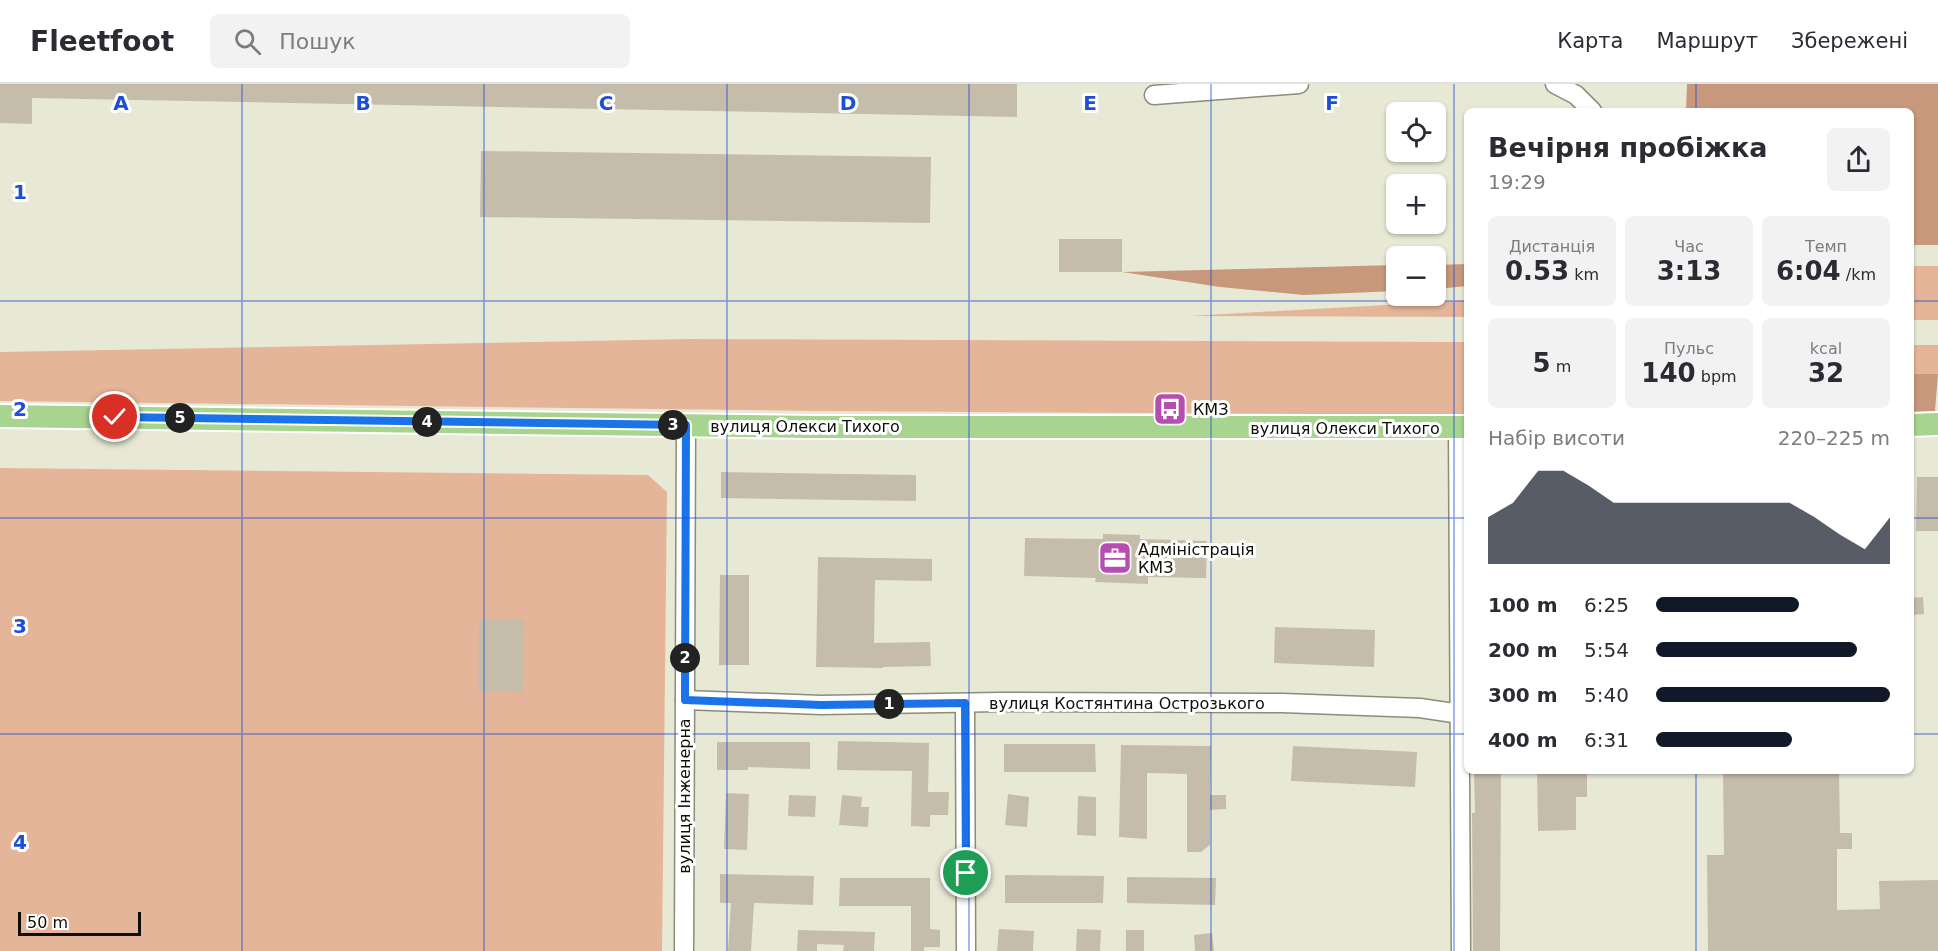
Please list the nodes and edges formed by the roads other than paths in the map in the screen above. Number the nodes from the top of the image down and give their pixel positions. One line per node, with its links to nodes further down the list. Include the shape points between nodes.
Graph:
1 (1299, 84): 3 (street)
2 (1555, 84): 4 (street, via 1576,95)
3 (1154, 95)
4 (1589, 108)
5 (0, 416): 7 (main road, вулиця Олекси Тихого)
6 (1938, 424): 8 (main road)
7 (686, 425): 9 (main road, вулиця Олекси Тихого); 10 (street, вулиця Інженерна)
8 (1914, 425)
9 (1463, 427): 12 (street)
10 (685, 700): 11 (street, вулиця Костянтина Острозького, via 821,705); 13 (street, вулиця Інженерна)
11 (965, 703): 12 (street, вулиця Костянтина Острозького, via 1282,703 1420,708); 14 (street)
12 (1460, 714): 15 (street)
13 (684, 951)
14 (966, 951)
15 (1461, 951)

